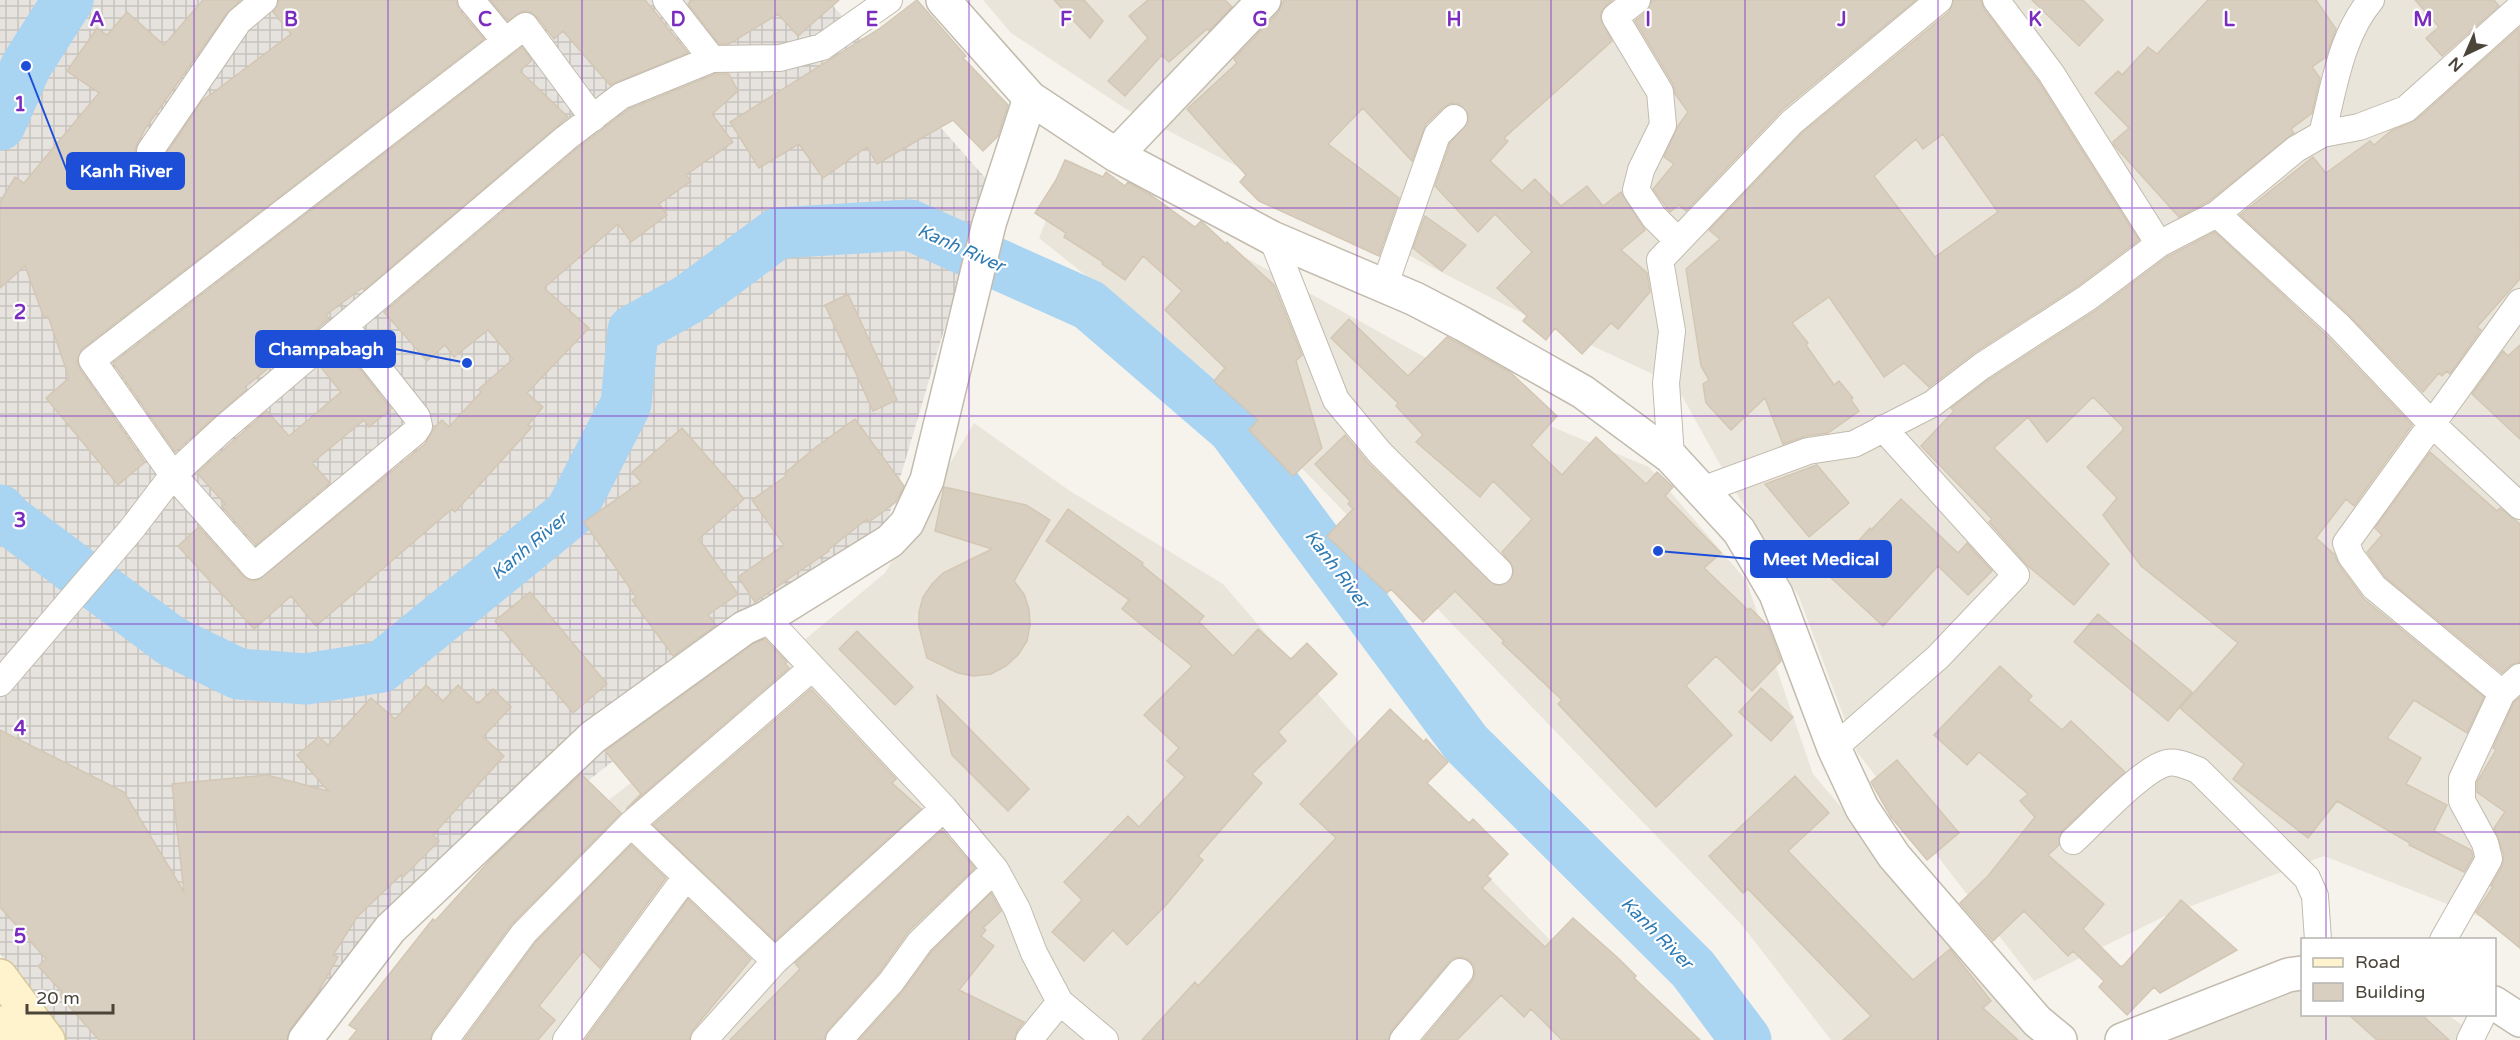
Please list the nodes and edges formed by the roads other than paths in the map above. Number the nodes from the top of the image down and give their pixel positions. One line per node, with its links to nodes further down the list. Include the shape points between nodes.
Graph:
1 (264, 0): 19 (street, via 239,21)
2 (471, 0): 13 (street)
3 (666, 0): 14 (street)
4 (889, 0): 14 (street, via 822,47 780,58)
5 (943, 0): 15 (street)
6 (1264, 0): 20 (street)
7 (1636, 0): 12 (street)
8 (1939, 0): 23 (street, via 1792,122)
9 (1996, 0): 24 (street, via 2051,73)
10 (2371, 0): 18 (street, via 2354,22 2347,40)
11 (2520, 7): 18 (street, via 2406,109 2359,128)
12 (1609, 8): 23 (street, via 1660,92 1663,125 1635,190)
13 (506, 41): 16 (street, via 525,26); 31 (street, via 92,360)
14 (712, 59): 16 (street, via 621,96)
15 (1030, 98): 20 (street); 35 (street, via 989,224 927,480 907,523 890,541)
16 (593, 118): 27 (street)
17 (1454, 118): 25 (street, via 1437,135)
18 (2322, 134): 21 (street, via 2296,149)
19 (150, 151)
20 (1116, 155): 22 (street)
21 (2217, 214): 24 (street); 28 (street, via 2338,325)
22 (1272, 238): 25 (street); 34 (street, via 1336,400 1380,453)
23 (1678, 241): 30 (street, via 1660,260 1672,331 1666,383)
24 (2159, 243): 29 (street, via 2087,298 1982,366 1932,404)
25 (1384, 287): 30 (street, via 1415,298 1583,392)
26 (2520, 302): 28 (street)
27 (345, 326): 31 (street); 31 (street, via 417,417 419,426 415,432 254,566)
28 (2431, 423): 33 (street); 38 (street, via 2346,543 2374,587)
29 (1883, 428): 32 (street, via 1854,444 1808,451); 39 (street, via 2016,575 1938,657)
30 (1671, 457): 32 (street)
31 (173, 475): 37 (street)
32 (1702, 490): 39 (street, via 1739,531 1776,594)
33 (2520, 506)
34 (1499, 572)
35 (766, 618): 36 (street); 58 (street, via 744,628 593,737 390,929)
36 (812, 668): 40 (street); 41 (street)
37 (0, 683)
38 (2511, 685): 46 (street, via 2462,779 2462,801 2485,843 2489,859)
39 (1834, 748): 66 (street, via 1862,808 1894,856 2037,1022)
40 (944, 808): 43 (street); 47 (street)
41 (631, 824): 44 (street); 59 (street, via 524,933)
42 (2073, 841): 45 (street, via 2147,773 2167,763 2198,770 2307,878 2315,896)
43 (995, 869): 51 (street); 62 (street, via 920,942 891,982)
44 (686, 877): 47 (street); 60 (street)
45 (2318, 938)
46 (2444, 938)
47 (775, 961): 61 (street)
48 (1460, 972): 65 (street)
49 (2301, 973): 67 (street)
50 (0, 976): 57 (main road)
51 (1060, 1002): 63 (street); 64 (street)
52 (2496, 1004): 54 (street)
53 (2482, 1016): 68 (street)
54 (2520, 1020)
55 (0, 1023): 56 (main road)
56 (13, 1040)
57 (48, 1040)
58 (305, 1040)
59 (445, 1040)
60 (566, 1040)
61 (704, 1040)
62 (839, 1040)
63 (1029, 1040)
64 (1105, 1040)
65 (1403, 1040)
66 (2060, 1040)
67 (2122, 1040)
68 (2470, 1040)

